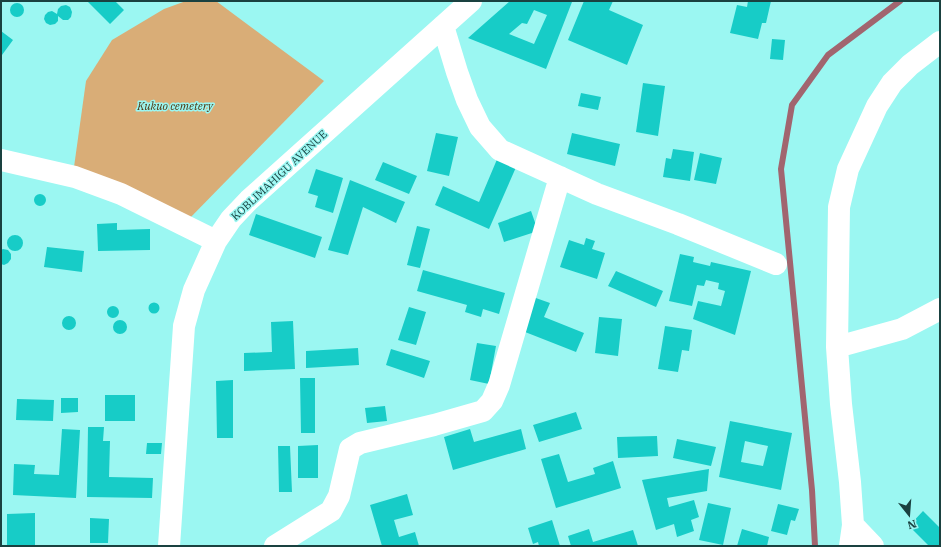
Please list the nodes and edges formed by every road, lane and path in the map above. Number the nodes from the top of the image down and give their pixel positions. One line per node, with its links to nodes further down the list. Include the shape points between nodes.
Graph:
1 (471, 1): 2 (street, KOBLIMAHIGU AVENUE)
2 (444, 26): 5 (street, via 466,100 480,127 500,150); 6 (street, KOBLIMAHIGU AVENUE, via 249,200)
3 (940, 42): 9 (street, via 892,83 877,106 848,169 838,207)
4 (1, 160): 6 (street, via 75,177 121,194)
5 (560, 177): 7 (street); 12 (street, via 499,385 492,401 483,411 360,443 350,449 339,496 331,511)
6 (216, 241): 11 (street, KOBLIMAHIGU AVENUE, via 194,290 184,326)
7 (776, 264)
8 (940, 310): 9 (street, via 902,329)
9 (837, 347): 10 (street, via 850,482)
10 (851, 536): 13 (street)
11 (172, 546)
12 (275, 546)
13 (873, 546)

